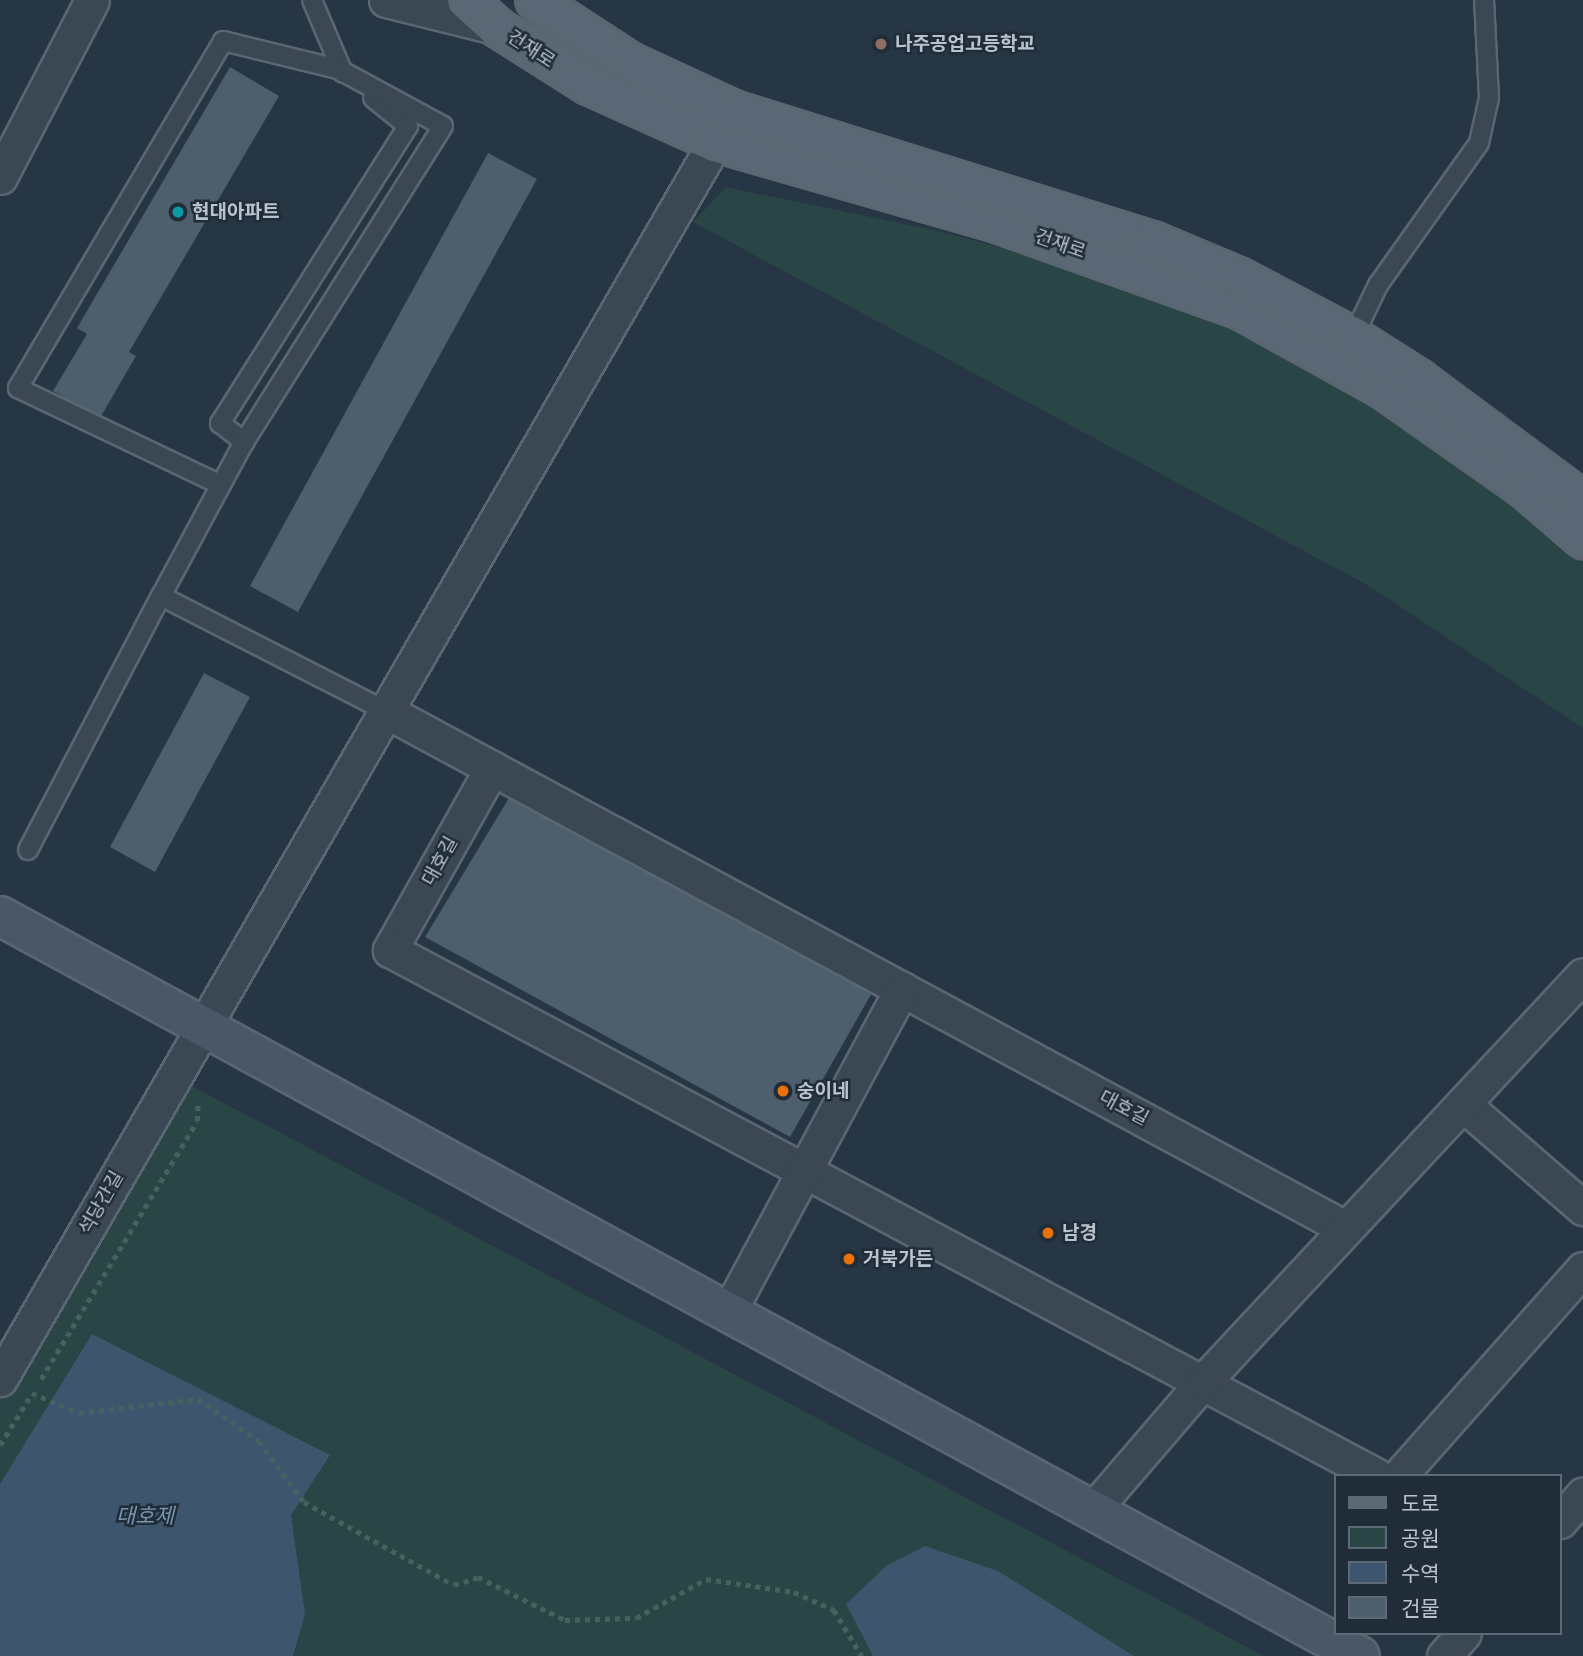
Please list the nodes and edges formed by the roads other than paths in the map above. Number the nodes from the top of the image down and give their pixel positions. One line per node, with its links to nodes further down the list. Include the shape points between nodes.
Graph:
1 (92, 0): 10 (street)
2 (312, 0): 8 (lane)
3 (386, 0): 7 (street, 건재로)
4 (467, 0): 7 (main road, 건재로)
5 (535, 0): 11 (main road, 건재로, via 631,62 734,110 1153,241 1241,278)
6 (1484, 0): 11 (lane, via 1489,99 1479,143 1378,285)
7 (498, 28): 9 (main road, 건재로, via 588,85)
8 (338, 69): 12 (lane, via 408,126 220,423); 12 (lane, via 443,126); 13 (lane, via 223,41 18,388)
9 (715, 142): 15 (main road, 건재로, via 997,223 1239,309 1380,387 1515,481); 17 (street, 석당간길)
10 (0, 177)
11 (1353, 337): 14 (main road, 건재로, via 1482,423)
12 (244, 442): 13 (lane)
13 (221, 485): 16 (lane)
14 (1583, 500)
15 (1583, 539)
16 (161, 596): 17 (lane); 19 (lane)
17 (386, 711): 18 (street); 23 (street, 석당간길)
18 (492, 768): 22 (street, 대호길); 25 (street, 대호길, via 390,950)
19 (28, 850)
20 (0, 916): 23 (street)
21 (1583, 975): 24 (street)
22 (902, 989): 25 (street); 27 (street, 대호길)
23 (201, 1027): 29 (street); 30 (street, 석당간길)
24 (1463, 1104): 26 (street); 27 (street)
25 (805, 1170): 29 (street); 31 (street, 대호길)
26 (1583, 1208)
27 (1345, 1228): 31 (street)
28 (1583, 1269): 33 (street)
29 (728, 1313): 35 (street)
30 (0, 1379)
31 (1204, 1381): 32 (street, 대호길); 35 (street)
32 (1373, 1474)
33 (1401, 1474)
34 (1583, 1495): 36 (street)
35 (1092, 1511): 38 (street)
36 (1562, 1519)
37 (1462, 1635): 39 (street)
38 (1360, 1656)
39 (1444, 1656)

